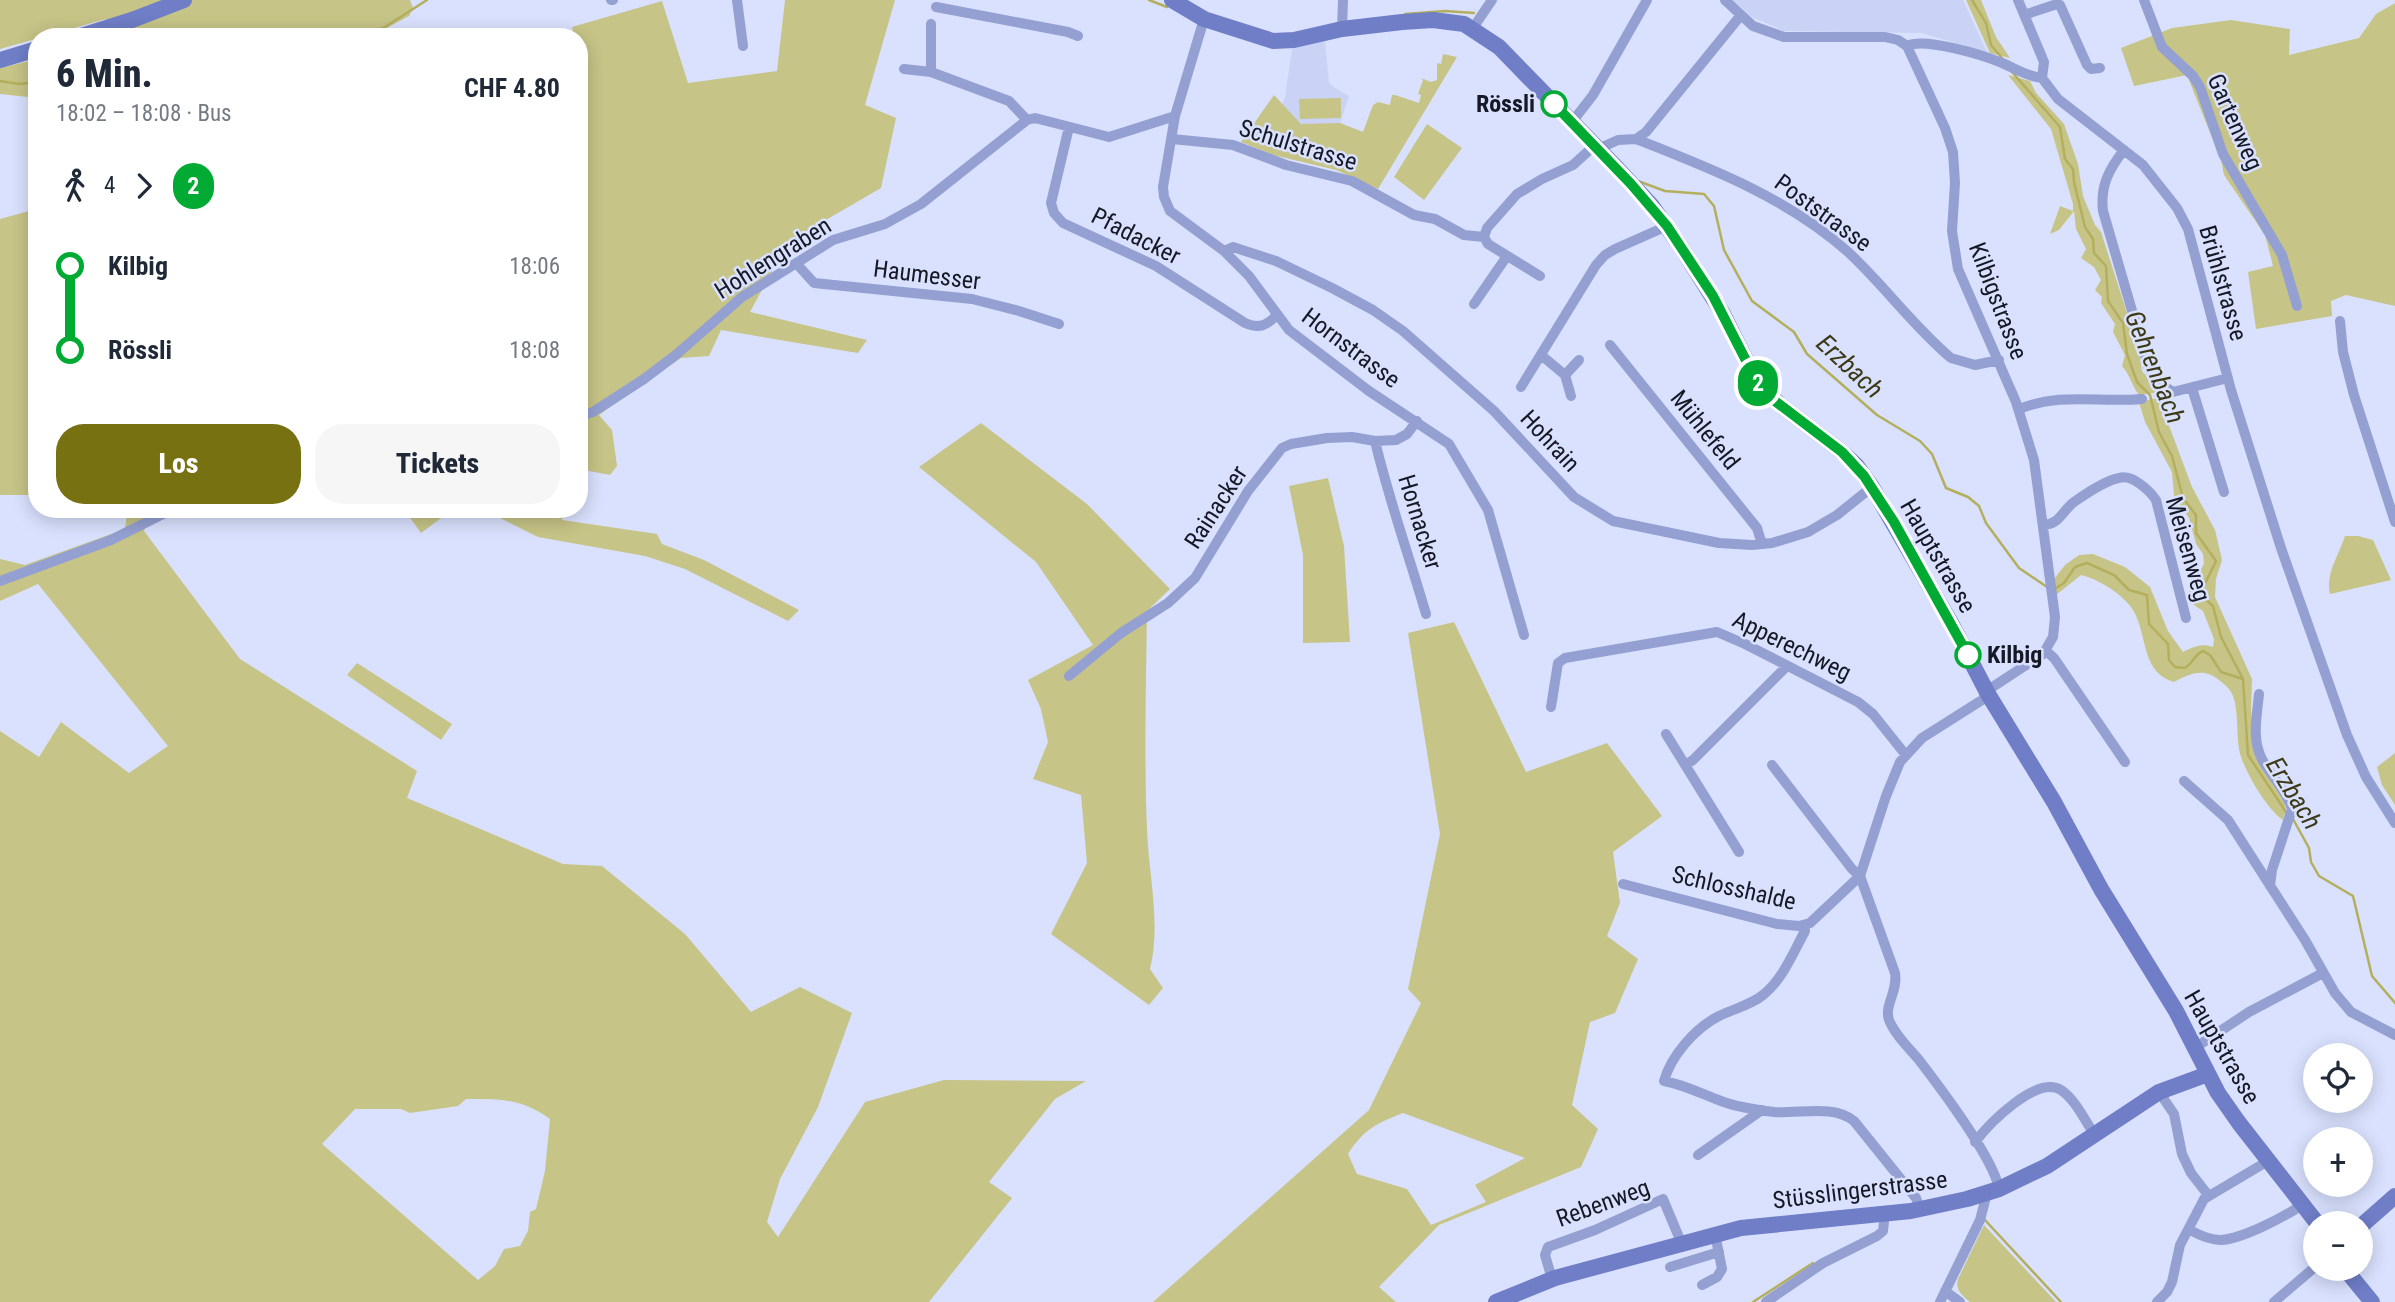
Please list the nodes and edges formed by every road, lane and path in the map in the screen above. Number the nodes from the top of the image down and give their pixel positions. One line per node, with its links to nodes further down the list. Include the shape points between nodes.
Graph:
1 (184, 0): 16 (main road)
2 (737, 0): 20 (street)
3 (1172, 0): 14 (main road, Hauptstrasse)
4 (1343, 0): 18 (street)
5 (1492, 0): 17 (street)
6 (1647, 0): 30 (street, via 1593,95)
7 (1725, 0): 12 (street)
8 (2018, 0): 13 (street)
9 (2144, 0): 43 (street, Gartenweg, via 2162,47 2200,87 2230,168 2282,255)
10 (953, 5): 11 (street); 19 (street)
11 (936, 7)
12 (1741, 15): 21 (street, via 1753,26 1784,37 1885,37); 33 (street)
13 (2024, 15): 24 (street, via 2060,5 2087,65); 27 (street, via 2044,62)
14 (1204, 19): 18 (main road, Hauptstrasse, via 1273,41); 28 (street, Hornstrasse)
15 (931, 24): 26 (street)
16 (107, 28)
17 (1472, 28): 18 (main road, Hauptstrasse, via 1433,20); 30 (main road, Hauptstrasse, via 1499,47)
18 (1342, 29)
19 (1077, 36)
20 (743, 46)
21 (1907, 46): 27 (street, via 1924,43 1981,56); 50 (street, Kilbigstrasse, via 1950,140 1955,173 1951,231 1955,257)
22 (28, 52): 23 (main road)
23 (0, 60)
24 (2100, 68)
25 (904, 69): 26 (street)
26 (931, 72): 29 (street, via 1009,101)
27 (2042, 78): 35 (street, Brühlstrasse, via 2058,99)
28 (1175, 116): 31 (street, via 1109,137); 32 (street, Hornstrasse)
29 (1027, 120): 31 (street); 40 (street, Hohlengraben, via 921,204 886,224 833,240)
30 (1572, 122): 34 (main road, Hauptstrasse)
31 (1069, 127): 44 (street, Pfadacker, via 1051,203 1063,223 1156,266 1255,328)
32 (1172, 139): 37 (street, Schulstrasse, via 1233,145 1286,165 1352,181 1414,215 1435,219 1464,235); 38 (street, Hornstrasse, via 1163,187 1170,211)
33 (1636, 139): 34 (street); 50 (street, Poststrasse, via 1719,172 1780,203 1846,251 1951,358 1975,365)
34 (1596, 147): 36 (main road, Hauptstrasse); 37 (street, via 1573,165 1517,194)
35 (2124, 150): 52 (street, Brühlstrasse, via 2161,185 2188,229); 54 (street, via 2105,180 2105,219 2152,376 2171,391)
36 (1667, 226): 48 (street, via 1605,255); 61 (main road, Hauptstrasse, via 1718,305 1757,382 1842,452)
37 (1484, 237): 39 (street)
38 (1224, 251): 44 (street, Hornstrasse); 66 (street, Hohrain, via 1233,247 1276,261 1373,310 1404,331 1494,411 1574,497 1613,521 1719,543)
39 (1507, 256): 41 (street); 42 (street)
40 (796, 263): 46 (street, Haumesser, via 814,283 972,299); 58 (street, Hohlengraben, via 742,297 644,379)
41 (1540, 276)
42 (1474, 304)
43 (2297, 306)
44 (1278, 315): 59 (street, Hornstrasse, via 1323,357)
45 (2340, 321): 64 (street, via 2354,395)
46 (1059, 324)
47 (1610, 345): 66 (street, Mühlefeld, via 1757,528)
48 (1541, 355): 51 (street); 53 (street)
49 (1578, 360): 51 (street)
50 (1998, 360): 57 (street, Kilbigstrasse)
51 (1565, 375): 55 (street)
52 (2228, 378): 54 (street); 83 (street, Brühlstrasse, via 2347,735)
53 (1521, 387)
54 (2192, 388): 62 (street)
55 (1571, 396)
56 (2142, 399): 57 (street, via 2058,399)
57 (2019, 409): 65 (street, Kilbigstrasse, via 2034,460)
58 (588, 413)
59 (1417, 421): 60 (street, Rainacker, via 1408,434 1396,440); 70 (street, Hornstrasse, via 1449,444 1488,510)
60 (1375, 441): 68 (street, Hornacker); 73 (street, Rainacker, via 1326,438 1282,448 1248,491 1195,578)
61 (1872, 487): 66 (street, Hohrain, via 1808,532); 74 (main road, Hauptstrasse)
62 (2224, 492)
63 (155, 518): 67 (street, via 111,540)
64 (2395, 522)
65 (2044, 525): 69 (street, Meisenweg, via 2056,522 2072,504 2115,479 2131,479 2155,500); 71 (street, Kilbigstrasse, via 2055,617)
66 (1762, 544)
67 (0, 580)
68 (1426, 614)
69 (2186, 618)
70 (1524, 635)
71 (2046, 651): 74 (street); 79 (street)
72 (1787, 666): 76 (street, Apperechweg, via 1730,637 1704,633 1565,658 1559,663); 78 (street, Apperechweg, via 1858,702); 80 (street)
73 (1069, 676)
74 (1988, 694): 78 (street); 91 (main road, Hauptstrasse)
75 (2259, 694): 87 (street, via 2257,745 2292,809)
76 (1550, 707)
77 (1666, 734): 80 (street)
78 (1905, 754): 85 (street, via 1885,796)
79 (2125, 762)
80 (1685, 765): 84 (street)
81 (1772, 765): 85 (street)
82 (2183, 781): 87 (street, via 2228,820)
83 (2395, 823)
84 (1739, 852)
85 (1860, 876): 88 (street, Schlosshalde); 96 (street, via 1895,973 1896,988 1887,1009 1891,1025)
86 (1623, 884): 88 (street, Schlosshalde, via 1777,924)
87 (2270, 886): 89 (street)
88 (1805, 925): 94 (street, via 1772,986 1762,996 1696,1031 1664,1082)
89 (2323, 973): 90 (street, via 2351,1012); 91 (street, via 2249,1012)
90 (2395, 1035)
91 (2196, 1047): 92 (main road, Hauptstrasse)
92 (2208, 1074): 93 (main road, Stüsslingerstrasse); 98 (main road, Hauptstrasse)
93 (2159, 1092): 95 (main road, Stüsslingerstrasse); 100 (street, via 2174,1114 2190,1173)
94 (1762, 1110): 97 (street); 103 (street, via 1833,1112 1849,1117 1916,1198)
95 (2095, 1135): 96 (street, via 2063,1092 2044,1087 2009,1108); 99 (main road, Stüsslingerstrasse, via 2047,1166)
96 (1975, 1142): 99 (street, via 1992,1168)
97 (1698, 1154)
98 (2267, 1161): 100 (street); 102 (main road, Hauptstrasse)
99 (1993, 1191): 103 (main road, Stüsslingerstrasse); 116 (street)
100 (2208, 1195): 107 (street)
101 (2395, 1196): 106 (main road)
102 (2302, 1205): 104 (main road, Hauptstrasse); 107 (street, via 2228,1239 2211,1239)
103 (1920, 1210): 105 (main road, Stüsslingerstrasse)
104 (2307, 1211)
105 (1885, 1213): 108 (main road, Stüsslingerstrasse); 118 (street, via 1883,1231 1877,1236 1823,1262)
106 (2373, 1215)
107 (2190, 1230): 121 (street, via 2180,1245 2172,1282)
108 (1715, 1234): 109 (main road, Stüsslingerstrasse); 110 (street)
109 (1681, 1242): 113 (main road, Stüsslingerstrasse); 113 (street, Rebenweg, via 1663,1199 1548,1247 1545,1255)
110 (1720, 1252): 111 (street); 115 (street, via 1723,1269)
111 (1670, 1267)
112 (2303, 1277): 122 (street)
113 (1552, 1279): 117 (main road, Stüsslingerstrasse)
114 (2355, 1281): 123 (main road)
115 (1702, 1285)
116 (1945, 1291): 119 (street); 120 (street)
117 (1496, 1302)
118 (1766, 1302)
119 (1940, 1302)
120 (1960, 1302)
121 (2157, 1302)
122 (2274, 1302)
123 (2372, 1302)

